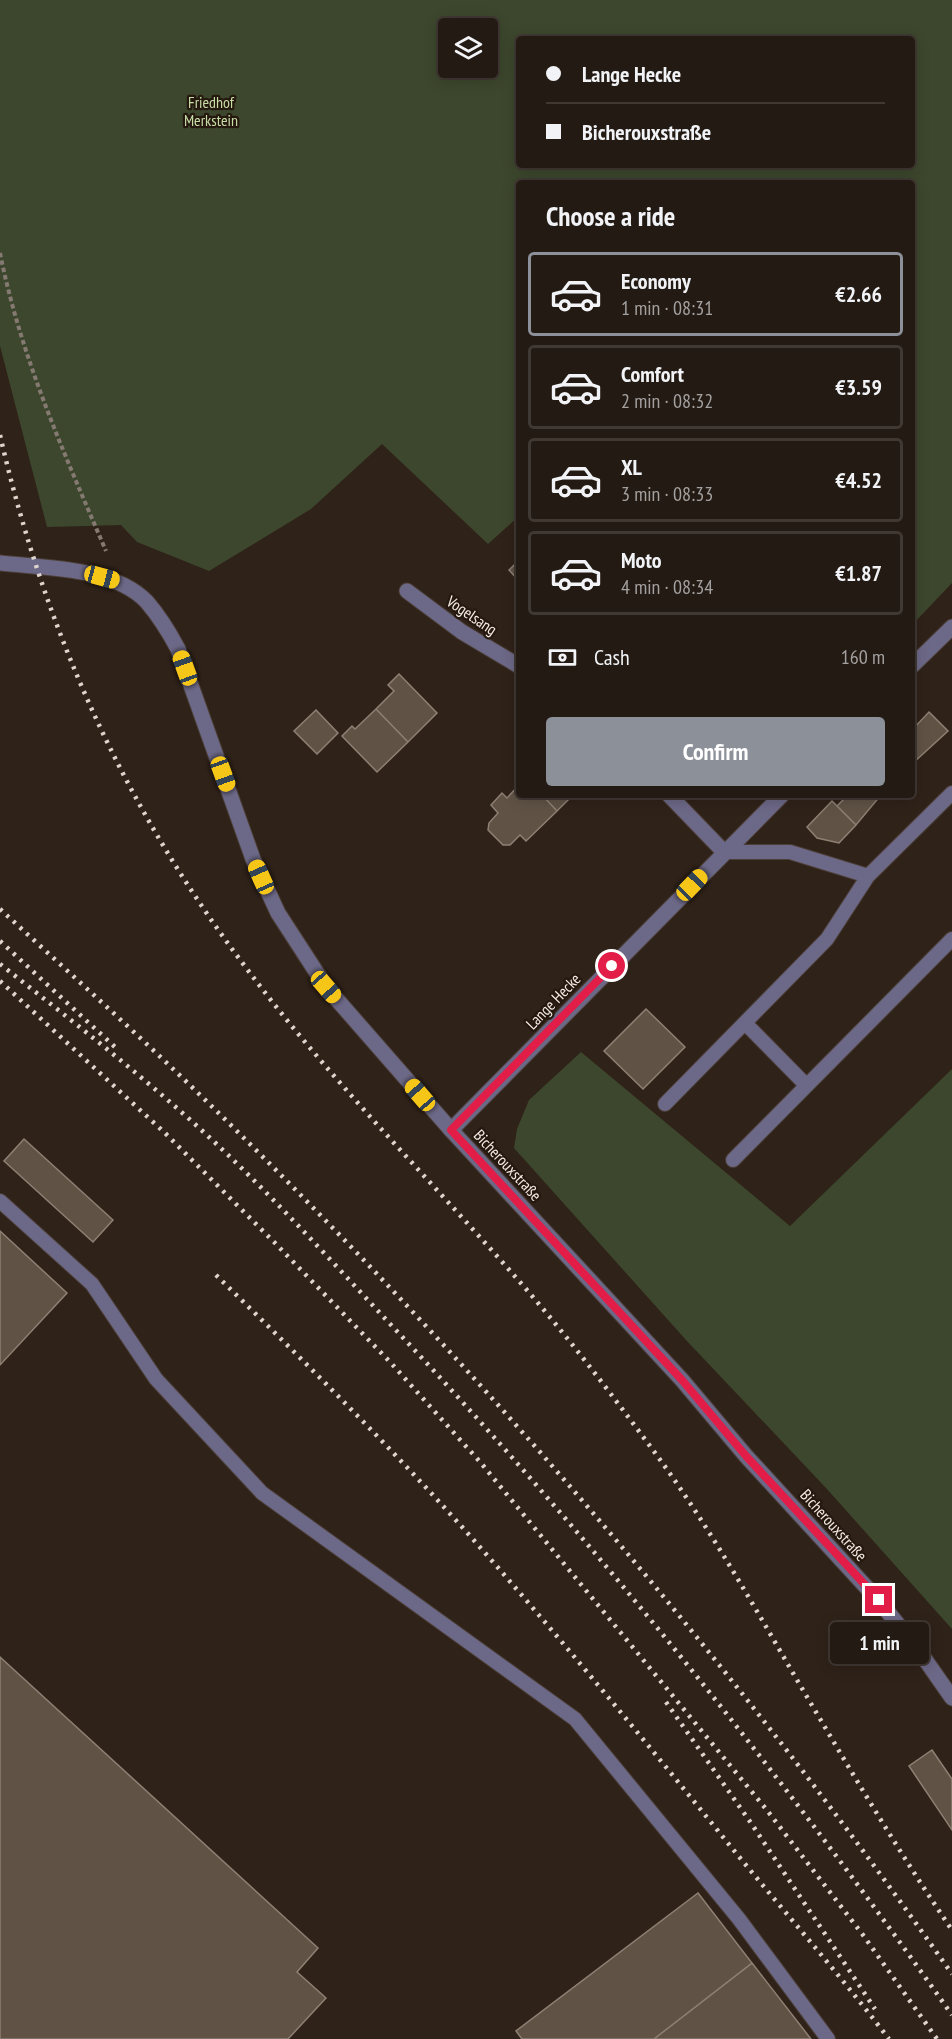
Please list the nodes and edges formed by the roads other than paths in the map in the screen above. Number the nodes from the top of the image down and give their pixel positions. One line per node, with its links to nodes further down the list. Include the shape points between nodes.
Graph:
1 (0, 563): 15 (street, Bicherouxstraße, via 84,572 120,582 145,600 178,649 253,859 278,913 326,987)
2 (407, 591): 5 (street, Vogelsang, via 462,632)
3 (952, 627): 4 (street)
4 (915, 663)
5 (516, 664)
6 (952, 793): 10 (lane)
7 (672, 798): 9 (street)
8 (779, 798): 9 (street, Lange Hecke)
9 (724, 852): 10 (lane, via 790,852); 15 (street, Lange Hecke)
10 (867, 876): 12 (lane, via 827,939)
11 (952, 939): 13 (lane)
12 (745, 1023): 13 (lane); 14 (lane)
13 (806, 1085): 16 (lane)
14 (665, 1104)
15 (451, 1130): 18 (street, Bicherouxstraße, via 879,1600)
16 (733, 1160)
17 (0, 1201): 19 (lane, via 92,1284 156,1379 262,1493 574,1719 739,1919)
18 (952, 1698)
19 (828, 2039)

